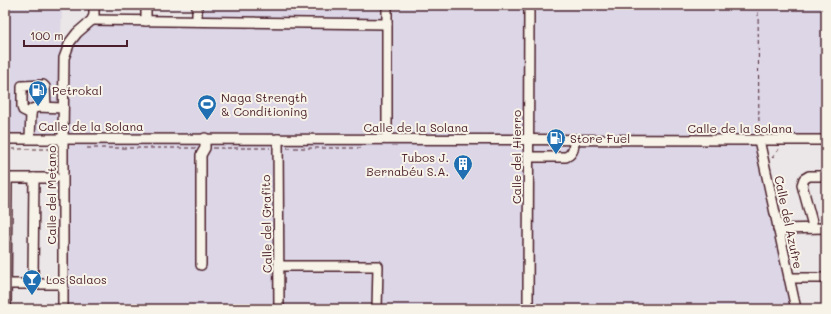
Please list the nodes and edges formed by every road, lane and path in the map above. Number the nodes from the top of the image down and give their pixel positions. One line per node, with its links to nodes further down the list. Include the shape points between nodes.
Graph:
1 (94, 5): 7 (street)
2 (146, 5): 8 (street)
3 (197, 5): 9 (street)
4 (387, 5): 10 (street)
5 (529, 5): 20 (street, Calle del Hierro)
6 (758, 5): 22 (path)
7 (92, 20): 8 (street); 12 (street, Calle del Metano, via 77,33 66,50)
8 (146, 21): 9 (street)
9 (197, 21): 10 (street)
10 (387, 24): 19 (street)
11 (46, 107): 12 (street); 13 (street, via 32,109); 13 (street, via 46,87 25,85 21,88 22,107)
12 (63, 108): 15 (street, Calle del Metano)
13 (31, 114): 14 (street)
14 (30, 138): 15 (street, Calle de la Solana); 18 (street, Calle de la Solana)
15 (63, 138): 16 (street, Calle de la Solana); 46 (street, Calle del Metano)
16 (205, 138): 17 (street, Calle de la Solana); 25 (street)
17 (278, 138): 19 (street, Calle de la Solana); 26 (street, Calle del Grafito)
18 (5, 139)
19 (387, 139): 20 (street, Calle de la Solana)
20 (528, 139): 21 (street, Calle de la Solana); 31 (street, Calle del Hierro)
21 (574, 139): 22 (street, Calle de la Solana); 31 (street, via 573,150 566,157)
22 (759, 140): 23 (street, Calle de la Solana); 32 (street, Calle del Azufre)
23 (826, 140)
24 (87, 148): 25 (path)
25 (205, 148): 26 (path); 40 (street, via 201,155)
26 (278, 148): 27 (path); 41 (street, Calle del Grafito)
27 (365, 148)
28 (780, 148): 32 (path, via 769,162)
29 (5, 149): 30 (path, via 52,148)
30 (55, 153)
31 (528, 157): 51 (street, Calle del Hierro)
32 (764, 163): 39 (street, Calle del Azufre)
33 (826, 176): 37 (street, via 809,176 804,179 802,185)
34 (6, 178): 35 (street); 45 (street)
35 (34, 178): 36 (street); 42 (street)
36 (55, 178)
37 (812, 228): 38 (street); 39 (street)
38 (826, 228)
39 (778, 230): 43 (street, Calle del Azufre)
40 (201, 265)
41 (279, 266): 49 (street, Calle del Grafito); 50 (street, via 378,266)
42 (33, 277)
43 (789, 278): 44 (street); 52 (street, Calle del Azufre)
44 (826, 280)
45 (6, 284): 46 (street); 47 (street)
46 (63, 284): 48 (street, Calle del Metano)
47 (6, 309)
48 (63, 309)
49 (279, 309)
50 (377, 309)
51 (528, 309)
52 (796, 309)

